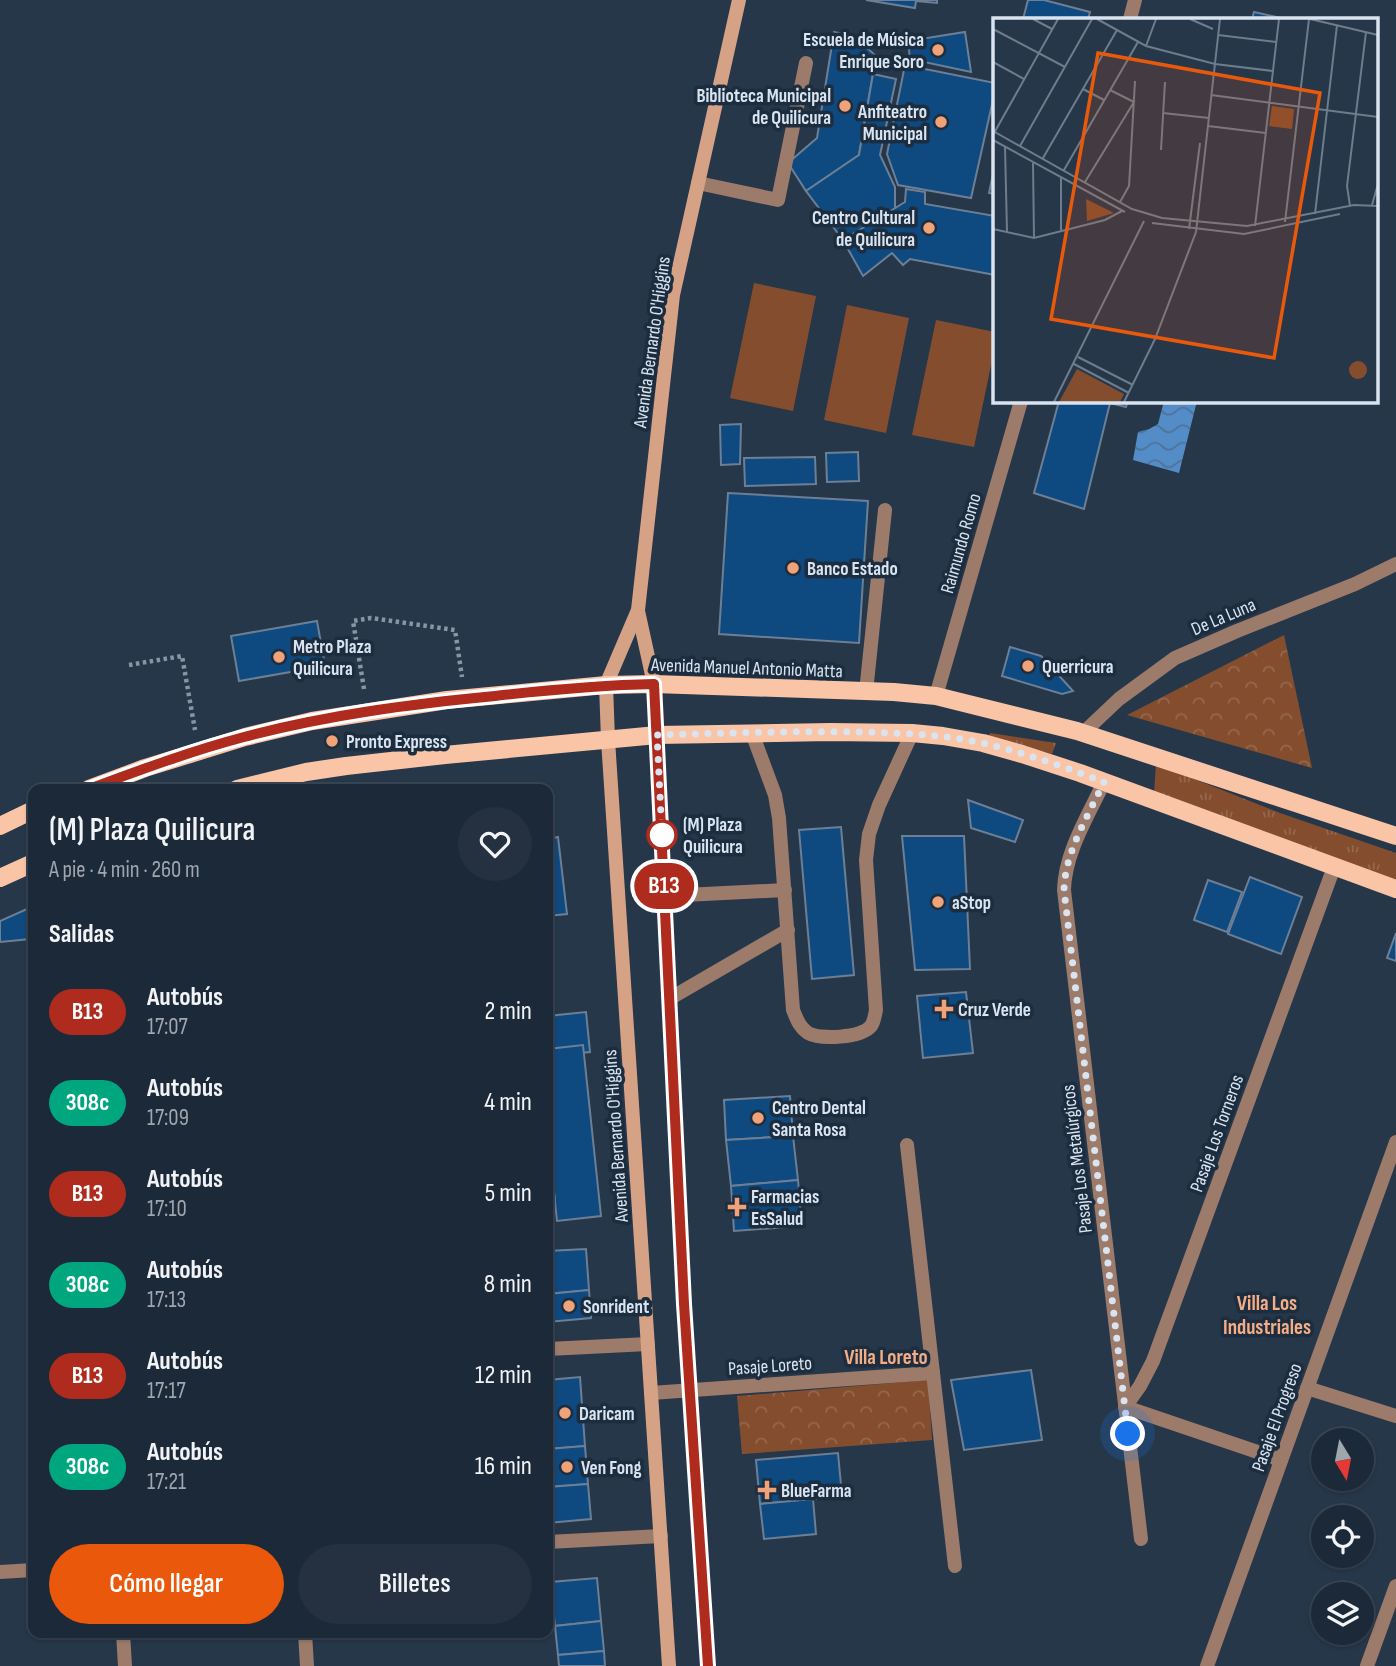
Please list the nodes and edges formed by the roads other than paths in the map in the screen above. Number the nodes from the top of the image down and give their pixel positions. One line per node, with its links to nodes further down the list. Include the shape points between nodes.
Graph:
1 (739, 0): 5 (main road, Avenida Bernardo O'Higgins)
2 (1135, 0): 3 (street)
3 (1130, 18)
4 (806, 64): 5 (street, via 778,200)
5 (698, 183): 9 (main road, Avenida Bernardo O'Higgins, via 673,295)
6 (1021, 402): 13 (street, Raimundo Romo)
7 (885, 510): 12 (street)
8 (1396, 564): 16 (street, De La Luna, via 1175,658 1119,699)
9 (638, 610): 10 (main road, Avenida Bernardo O'Higgins); 11 (main road, Avenida Bernardo O'Higgins)
10 (654, 684): 11 (main road, Avenida Manuel Antonio Matta); 12 (main road, Avenida Manuel Antonio Matta); 17 (main road, Avenida Bernardo O'Higgins)
11 (606, 685): 18 (main road, Avenida Bernardo O'Higgins); 20 (main road, Avenida Manuel Antonio Matta, via 465,698 312,721 245,737)
12 (866, 692): 13 (main road, Avenida Manuel Antonio Matta)
13 (936, 696): 16 (main road, Avenida Manuel Antonio Matta)
14 (752, 733): 15 (main road); 17 (main road); 29 (street, via 775,795)
15 (912, 733): 19 (main road, via 983,743); 31 (street, via 869,834 866,860 876,1010 872,1024 863,1032 841,1037 810,1034 799,1025 793,1010)
16 (1083, 733): 24 (main road, Avenida Manuel Antonio Matta)
17 (657, 735): 18 (main road); 30 (main road, Avenida Bernardo O'Higgins)
18 (608, 740): 21 (main road, via 346,766); 35 (main road, Avenida Bernardo O'Higgins)
19 (1104, 782): 26 (main road); 41 (street, Pasaje Los Metalúrgicos, via 1071,853 1064,890)
20 (103, 784)
21 (265, 784)
22 (28, 812): 23 (main road)
23 (0, 826)
24 (1396, 836)
25 (28, 865): 27 (main road)
26 (1334, 867): 28 (main road); 41 (street, Pasaje Los Torneros, via 1153,1361)
27 (0, 878)
28 (1396, 889)
29 (785, 890): 30 (street); 31 (street)
30 (665, 896): 32 (main road, Avenida Bernardo O'Higgins)
31 (788, 930): 32 (street)
32 (669, 999): 39 (main road, Avenida Bernardo O'Higgins)
33 (1396, 1142): 38 (street, Pasaje El Progreso)
34 (907, 1144): 37 (street)
35 (648, 1344): 36 (street); 40 (main road, Avenida Bernardo O'Higgins)
36 (553, 1349)
37 (933, 1373): 39 (street, Pasaje Loreto); 47 (street)
38 (1307, 1388): 42 (street); 43 (street, Pasaje El Progreso)
39 (690, 1390): 40 (street, Pasaje Loreto); 56 (main road, Avenida Bernardo O'Higgins)
40 (651, 1393): 44 (main road, Avenida Bernardo O'Higgins)
41 (1125, 1407): 43 (street); 45 (street, Pasaje Los Metalúrgicos)
42 (1396, 1416)
43 (1281, 1460): 57 (street, Pasaje El Progreso)
44 (660, 1536): 46 (street); 55 (main road, Avenida Bernardo O'Higgins)
45 (1141, 1539)
46 (553, 1542)
47 (955, 1566)
48 (28, 1570): 49 (street)
49 (0, 1572)
50 (1396, 1587): 58 (street)
51 (123, 1638): 53 (street)
52 (305, 1638): 54 (street)
53 (125, 1666)
54 (307, 1666)
55 (669, 1666)
56 (708, 1666)
57 (1208, 1666)
58 (1367, 1666)

